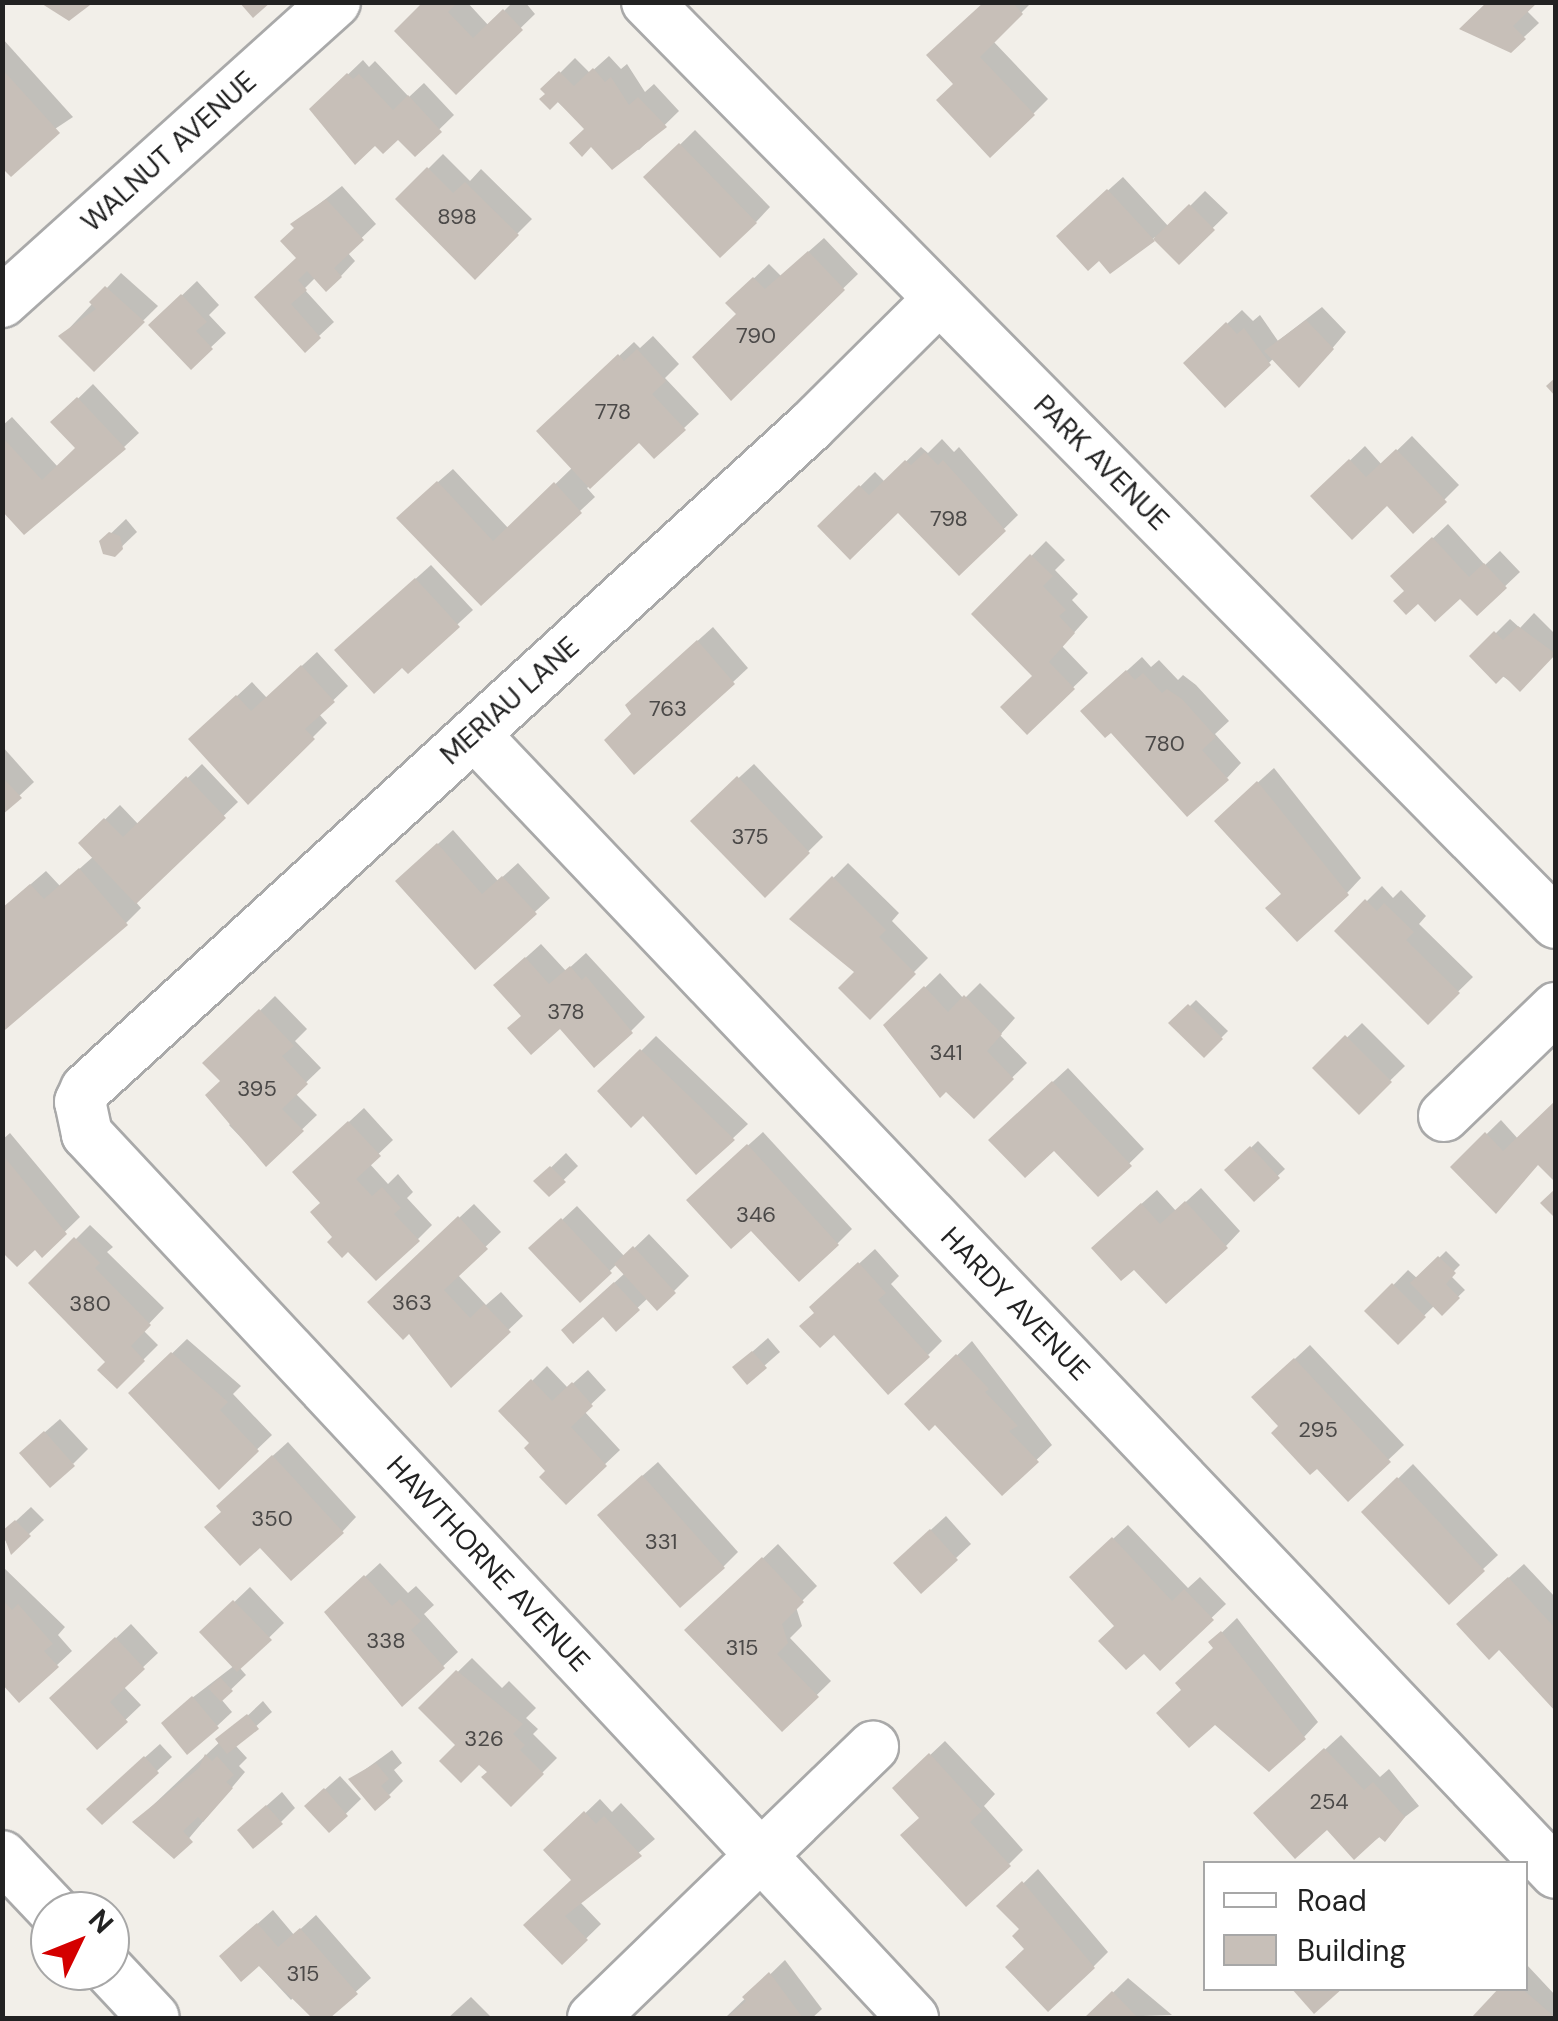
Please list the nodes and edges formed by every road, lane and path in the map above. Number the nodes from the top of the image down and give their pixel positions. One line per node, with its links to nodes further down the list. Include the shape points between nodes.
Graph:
1 (335, 2): 4 (street, WALNUT AVENUE)
2 (646, 2): 3 (street, PARK AVENUE)
3 (940, 299): 5 (street, MERIAU LANE); 6 (street, PARK AVENUE)
4 (2, 302)
5 (474, 734): 8 (street, MERIAU LANE, via 86,1089); 13 (street, HARDY AVENUE)
6 (1556, 923)
7 (1556, 1008): 9 (street)
8 (80, 1102): 11 (street, HAWTHORNE AVENUE, via 87,1134)
9 (1444, 1116)
10 (874, 1747): 11 (street)
11 (759, 1854): 17 (street); 18 (street, HAWTHORNE AVENUE)
12 (2, 1856): 14 (street)
13 (1556, 1873)
14 (35, 1891)
15 (129, 1991): 16 (street)
16 (154, 2018)
17 (593, 2018)
18 (913, 2018)

